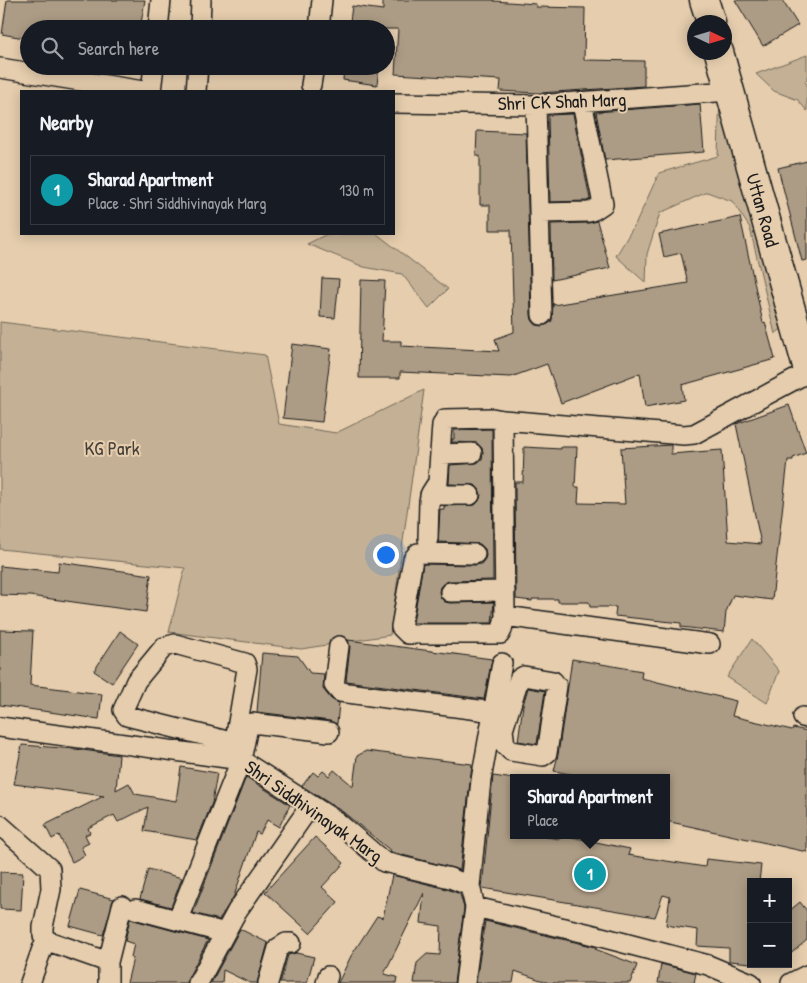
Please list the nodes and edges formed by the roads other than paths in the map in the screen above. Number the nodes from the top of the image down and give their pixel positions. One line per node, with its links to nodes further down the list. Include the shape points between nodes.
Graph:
1 (161, 0): 6 (street)
2 (202, 0): 7 (street)
3 (322, 0): 8 (street)
4 (704, 0): 5 (street)
5 (709, 15)
6 (159, 20)
7 (201, 20)
8 (320, 20)
9 (721, 60): 20 (street, Uttan Road)
10 (0, 68): 11 (street)
11 (20, 71)
12 (44, 75): 17 (street)
13 (153, 75): 18 (street)
14 (197, 75): 19 (street)
15 (313, 75): 16 (street)
16 (311, 85)
17 (137, 90)
18 (151, 90)
19 (196, 90)
20 (730, 91): 22 (street, Shri CK Shah Marg); 26 (street, Uttan Road)
21 (395, 102): 23 (street, Shri CK Shah Marg)
22 (582, 102): 23 (street, Shri CK Shah Marg); 24 (street, via 603,204 589,212)
23 (536, 105): 24 (street)
24 (540, 213): 25 (street)
25 (542, 315)
26 (801, 322): 27 (street, Uttan Road)
27 (807, 367)
28 (807, 373): 29 (street, via 694,434)
29 (503, 420): 31 (street, via 445,419); 36 (street)
30 (472, 453): 31 (street)
31 (440, 454): 32 (street, via 438,482)
32 (430, 495): 33 (street); 34 (street)
33 (470, 495)
34 (428, 539)
35 (475, 554): 38 (street, via 418,553 413,559 401,627 408,634 500,634)
36 (505, 591): 37 (street); 38 (street)
37 (450, 592)
38 (505, 616): 39 (street)
39 (710, 644)
40 (339, 646): 42 (street, via 334,686 340,692)
41 (502, 663): 42 (street)
42 (496, 723): 48 (street, via 481,780)
43 (0, 727): 45 (street, Shri Siddhivinayak Marg)
44 (329, 732): 45 (street, via 252,723)
45 (235, 753): 45 (street, via 247,669 245,663 175,644 164,647 136,681 123,710 127,716); 46 (street, Shri Siddhivinayak Marg); 50 (street)
46 (311, 805): 48 (street, Shri Siddhivinayak Marg, via 336,821 384,862); 51 (street)
47 (0, 825): 52 (street, via 50,869 51,889 43,927 43,936)
48 (470, 886): 49 (street)
49 (475, 906): 60 (street); 61 (street, via 708,966)
50 (178, 919): 51 (street); 54 (street, via 129,907)
51 (225, 933): 58 (street)
52 (48, 941): 54 (street); 56 (street)
53 (291, 944): 59 (street, via 278,948)
54 (108, 962): 57 (street)
55 (807, 975): 62 (street)
56 (30, 983)
57 (108, 983)
58 (198, 983)
59 (268, 983)
60 (465, 983)
61 (751, 983)
62 (791, 983)

